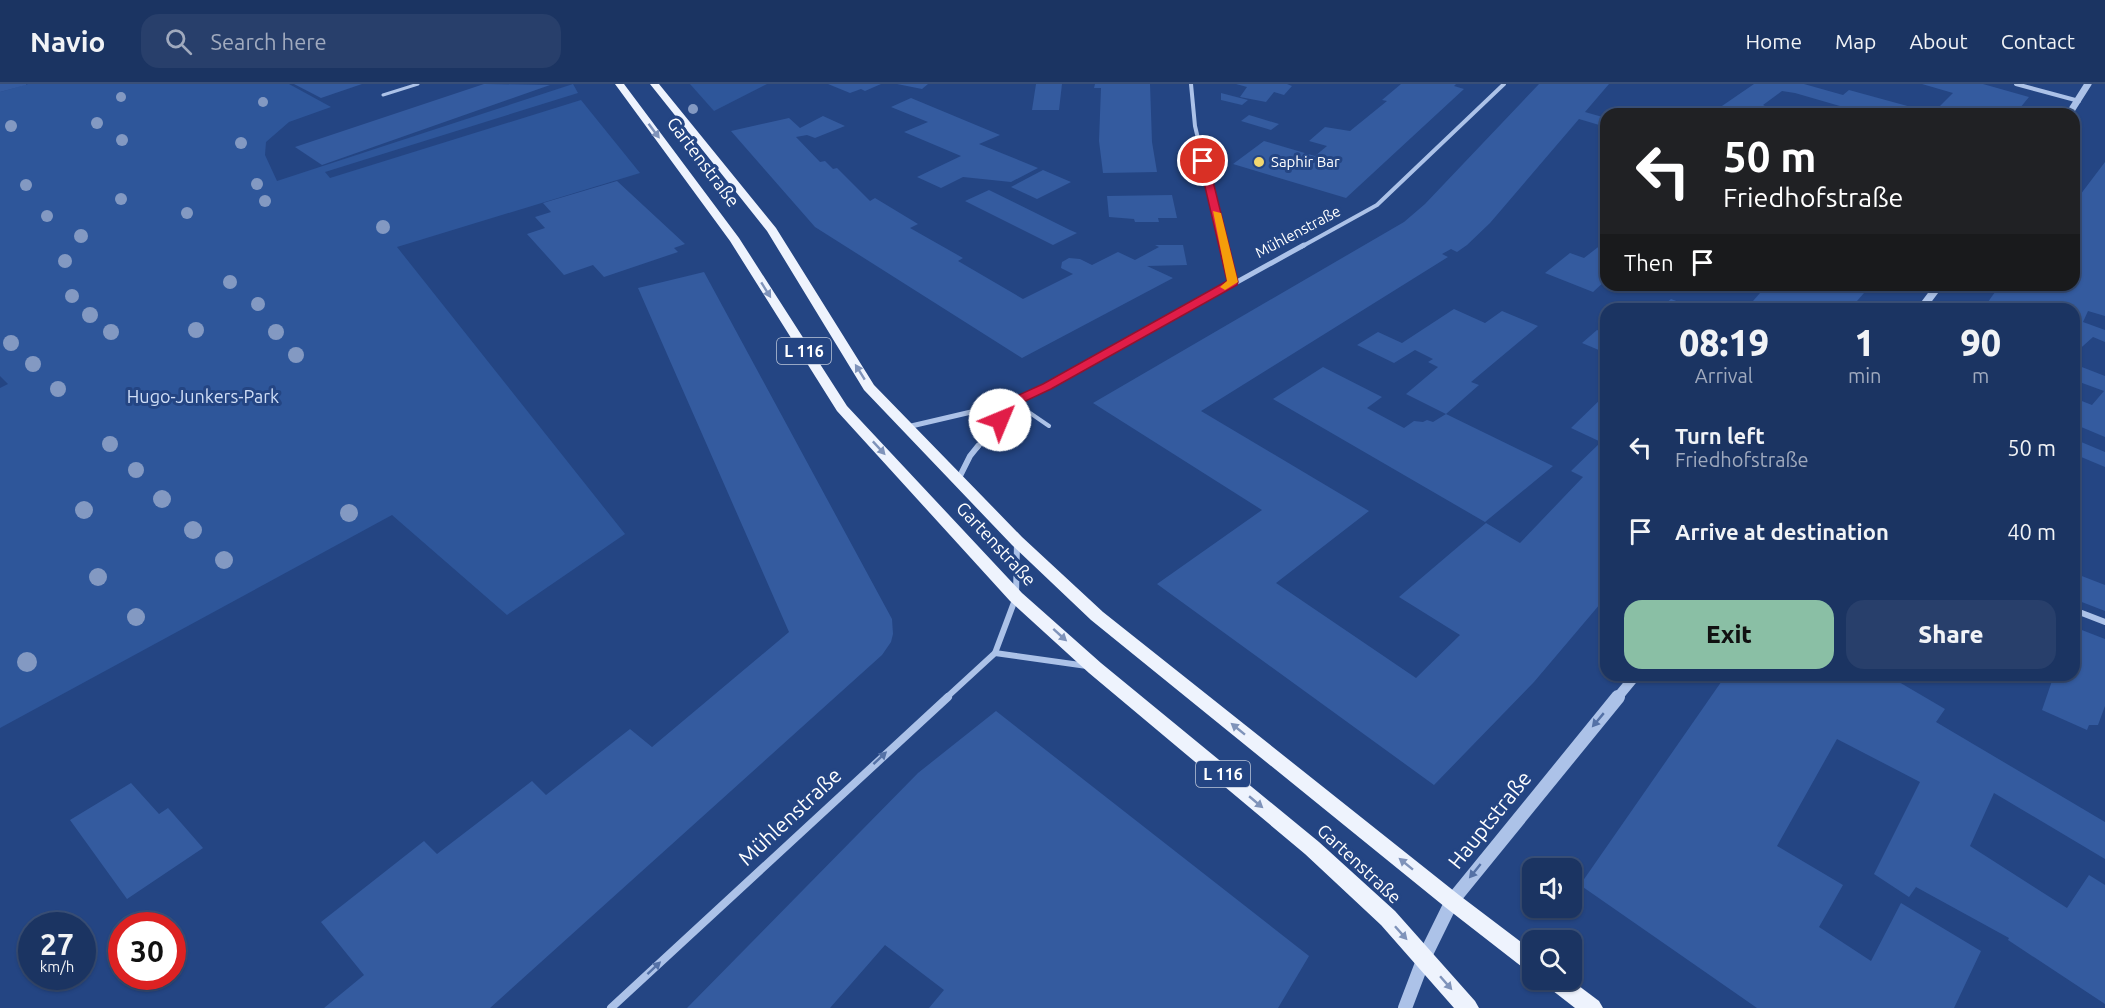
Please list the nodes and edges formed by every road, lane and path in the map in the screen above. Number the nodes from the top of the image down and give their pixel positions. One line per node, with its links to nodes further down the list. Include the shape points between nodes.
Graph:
1 (418, 84): 8 (lane)
2 (619, 84): 17 (main road, Gartenstraße / L 116, one-way to 17, via 735,240 834,400)
3 (654, 84): 14 (main road, Gartenstraße / L 116, one-way to 3, via 869,387 772,230)
4 (1191, 84): 11 (street, via 1195,126)
5 (1504, 84): 11 (street, Mühlenstraße, via 1377,205)
6 (2016, 84): 9 (street)
7 (2088, 84): 9 (street)
8 (383, 95)
9 (2079, 101): 10 (street)
10 (2074, 108)
11 (1233, 282): 12 (street, Mühlenstraße)
12 (1014, 402): 13 (lane); 14 (street, Mühlenstraße); 15 (street, Mühlenstraße, via 970,456)
13 (1049, 426)
14 (907, 427): 15 (main road, Gartenstraße / L 116)
15 (958, 480): 16 (main road, Gartenstraße / L 116)
16 (1017, 541): 17 (street, Mühlenstraße); 23 (main road, Gartenstraße / L 116, one-way to 16, via 1097,616)
17 (1016, 597): 20 (street, Mühlenstraße); 21 (main road, Gartenstraße / L 116, one-way to 21)
18 (2080, 612): 19 (street)
19 (2105, 622)
20 (995, 652): 21 (street); 27 (street, Mühlenstraße, one-way to 20)
21 (1095, 668): 25 (main road, Gartenstraße / L 116, one-way to 25, via 1312,848 1388,918)
22 (1631, 681): 23 (street, Hauptstraße, one-way to 23)
23 (1452, 901): 24 (main road, Gartenstraße); 25 (street, Hauptstraße)
24 (1522, 955)
25 (1424, 958): 28 (street, Hauptstraße); 29 (main road, Gartenstraße, one-way to 29)
26 (1568, 990): 30 (main road)
27 (611, 1008)
28 (1406, 1008)
29 (1468, 1008)
30 (1592, 1008)

